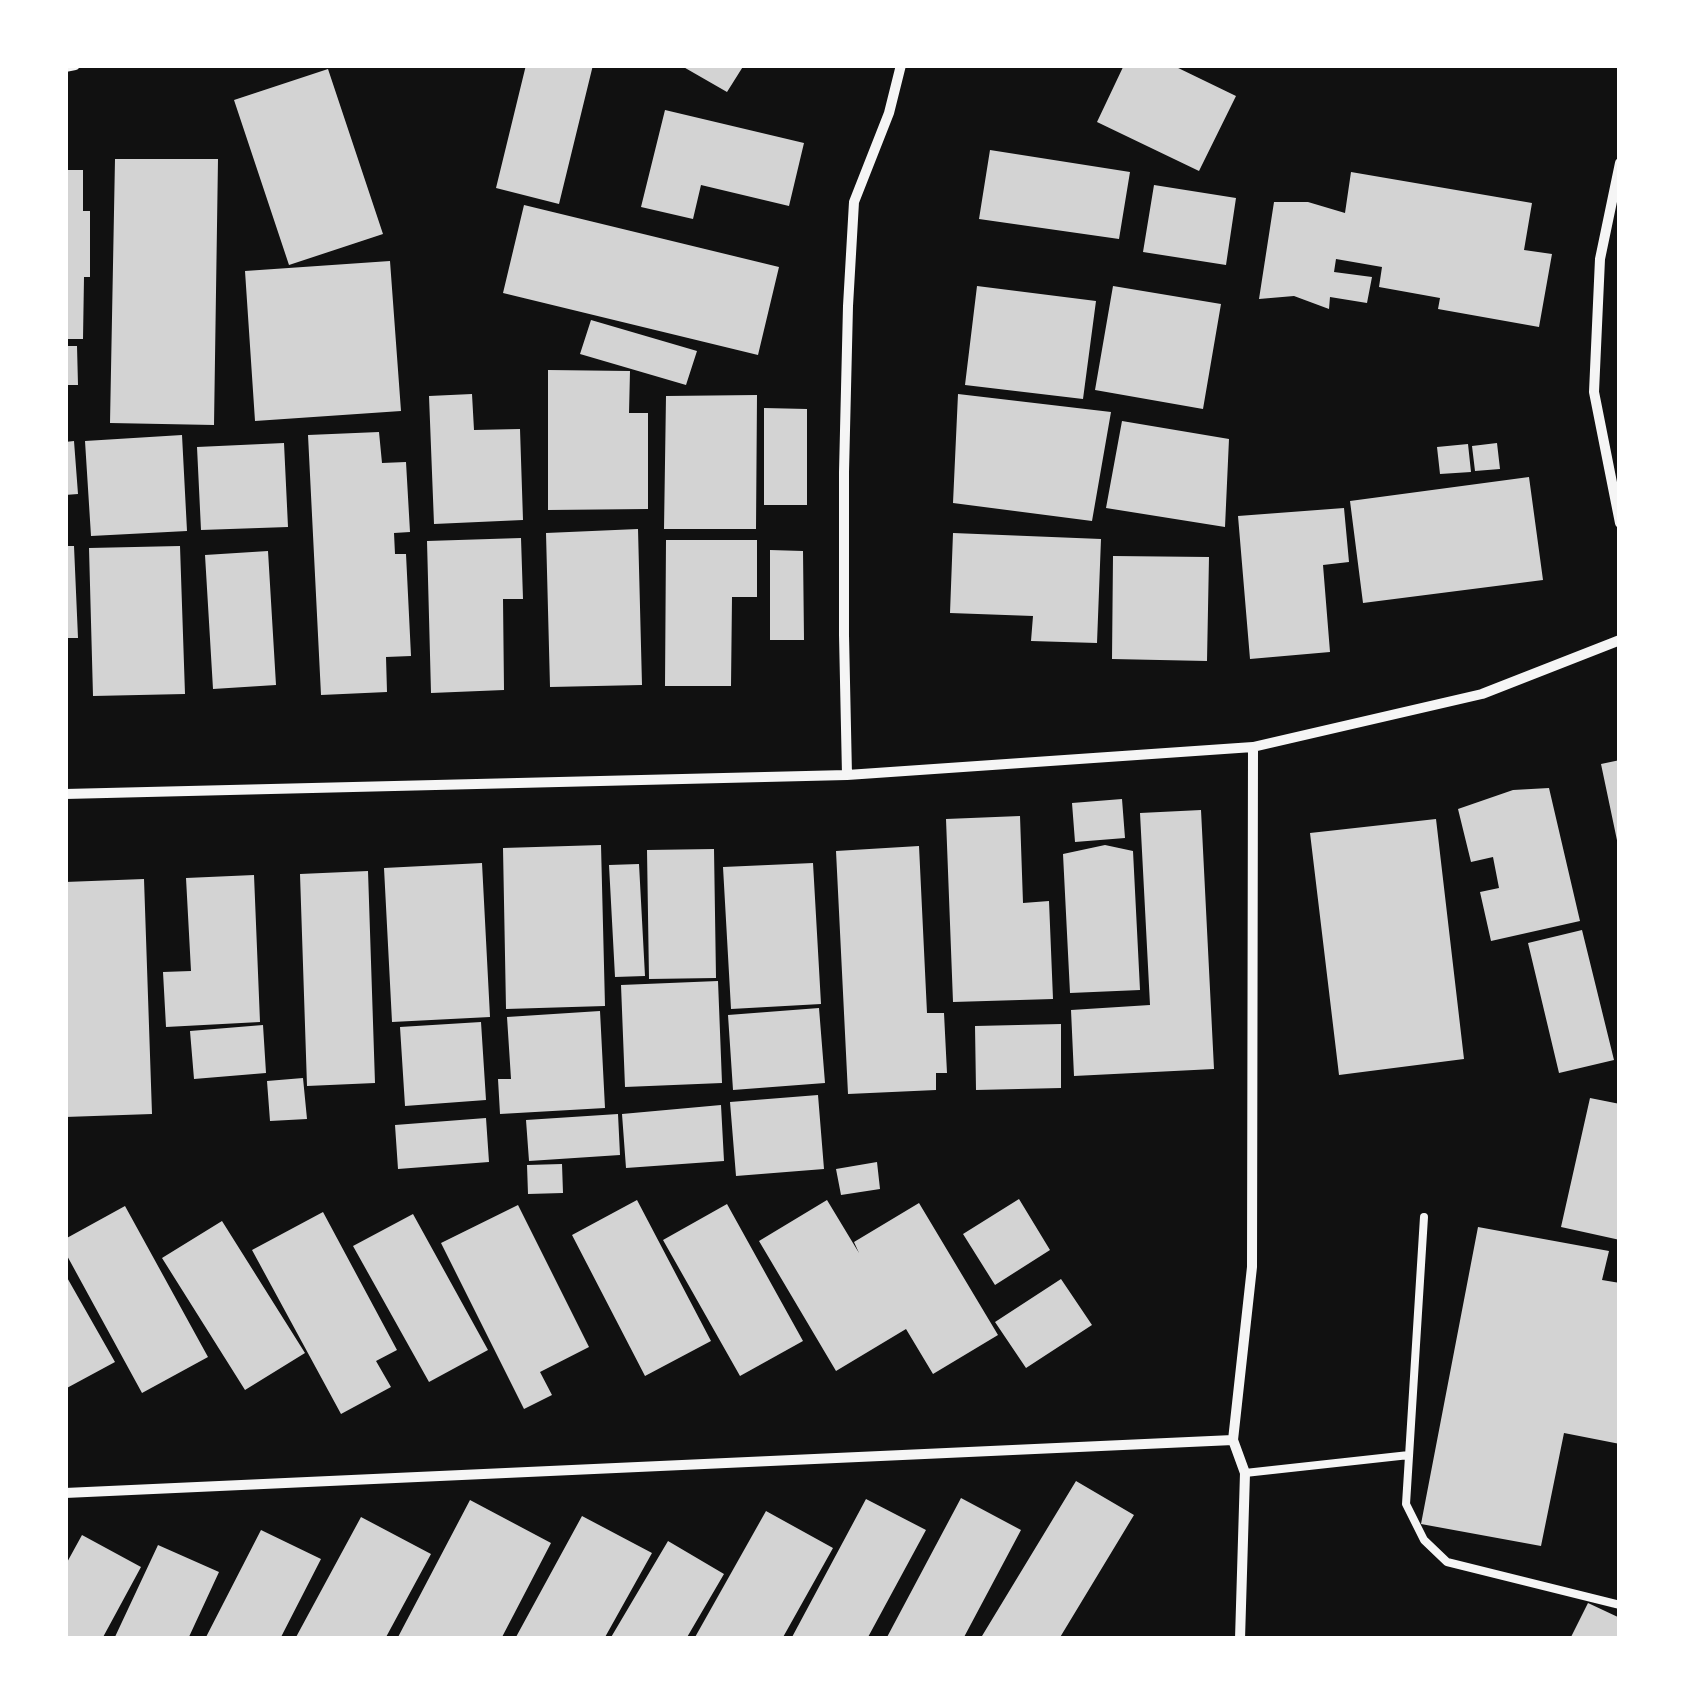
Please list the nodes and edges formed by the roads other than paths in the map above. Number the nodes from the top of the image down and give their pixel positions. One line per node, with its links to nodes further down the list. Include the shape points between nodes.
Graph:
1 (75, 65): 3 (street)
2 (901, 65): 8 (street, via 854,202 844,472)
3 (65, 67)
4 (1620, 163): 5 (street, via 1600,259 1594,392)
5 (1620, 523)
6 (1620, 640): 7 (street, via 1482,694)
7 (1254, 747): 8 (street); 11 (street, via 1252,1267)
8 (847, 775): 9 (street)
9 (65, 794)
10 (1424, 1217): 12 (lane)
11 (1233, 1440): 13 (street); 14 (street)
12 (1409, 1456): 13 (lane); 15 (lane, via 1406,1504 1424,1540 1447,1562)
13 (1245, 1473): 16 (street)
14 (65, 1492)
15 (1620, 1605)
16 (1240, 1639)

